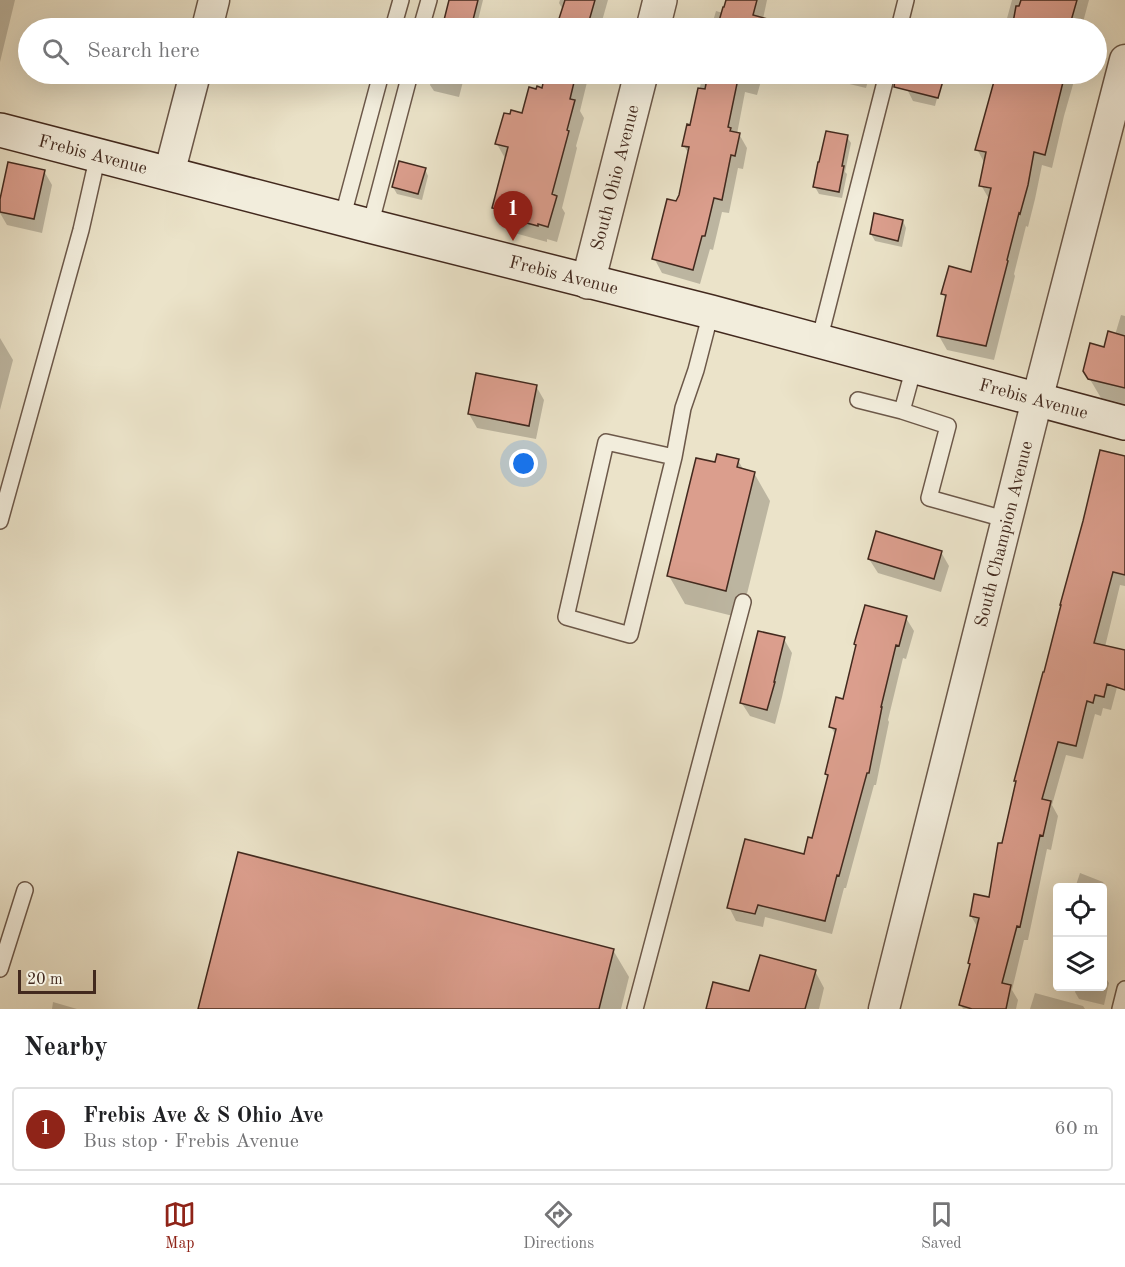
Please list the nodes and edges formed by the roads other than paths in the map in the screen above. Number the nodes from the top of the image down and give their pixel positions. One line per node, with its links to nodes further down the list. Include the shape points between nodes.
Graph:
1 (214, 0): 6 (street)
2 (401, 0): 7 (lane)
3 (428, 0): 8 (lane)
4 (660, 0): 9 (main road)
5 (906, 0): 10 (lane)
6 (210, 18)
7 (396, 18)
8 (424, 18)
9 (656, 18)
10 (902, 18)
11 (1125, 60): 26 (street, South Champion Avenue)
12 (192, 84): 19 (street)
13 (379, 84): 20 (lane)
14 (406, 84): 20 (lane)
15 (638, 84): 21 (main road, South Ohio Avenue)
16 (884, 84): 23 (lane)
17 (0, 130): 18 (main road, Frebis Avenue)
18 (98, 155): 19 (main road, Frebis Avenue); 31 (lane)
19 (169, 174): 20 (main road, Frebis Avenue)
20 (356, 222): 21 (main road, Frebis Avenue)
21 (588, 282): 22 (main road, Frebis Avenue)
22 (711, 312): 23 (main road, Frebis Avenue); 29 (lane, via 683,408)
23 (819, 341): 24 (main road, Frebis Avenue)
24 (914, 367): 26 (main road, Frebis Avenue); 27 (lane)
25 (858, 400): 27 (lane)
26 (1037, 400): 28 (main road, Frebis Avenue); 30 (street, South Champion Avenue)
27 (902, 411): 30 (lane, via 948,426 929,498)
28 (1125, 423)
29 (674, 456): 29 (lane, via 606,442 566,617 630,635)
30 (1008, 520): 37 (street, South Champion Avenue)
31 (0, 521)
32 (743, 602): 36 (lane)
33 (25, 890): 34 (lane)
34 (0, 969)
35 (1125, 988): 38 (lane)
36 (635, 1009)
37 (884, 1009)
38 (1120, 1009)

